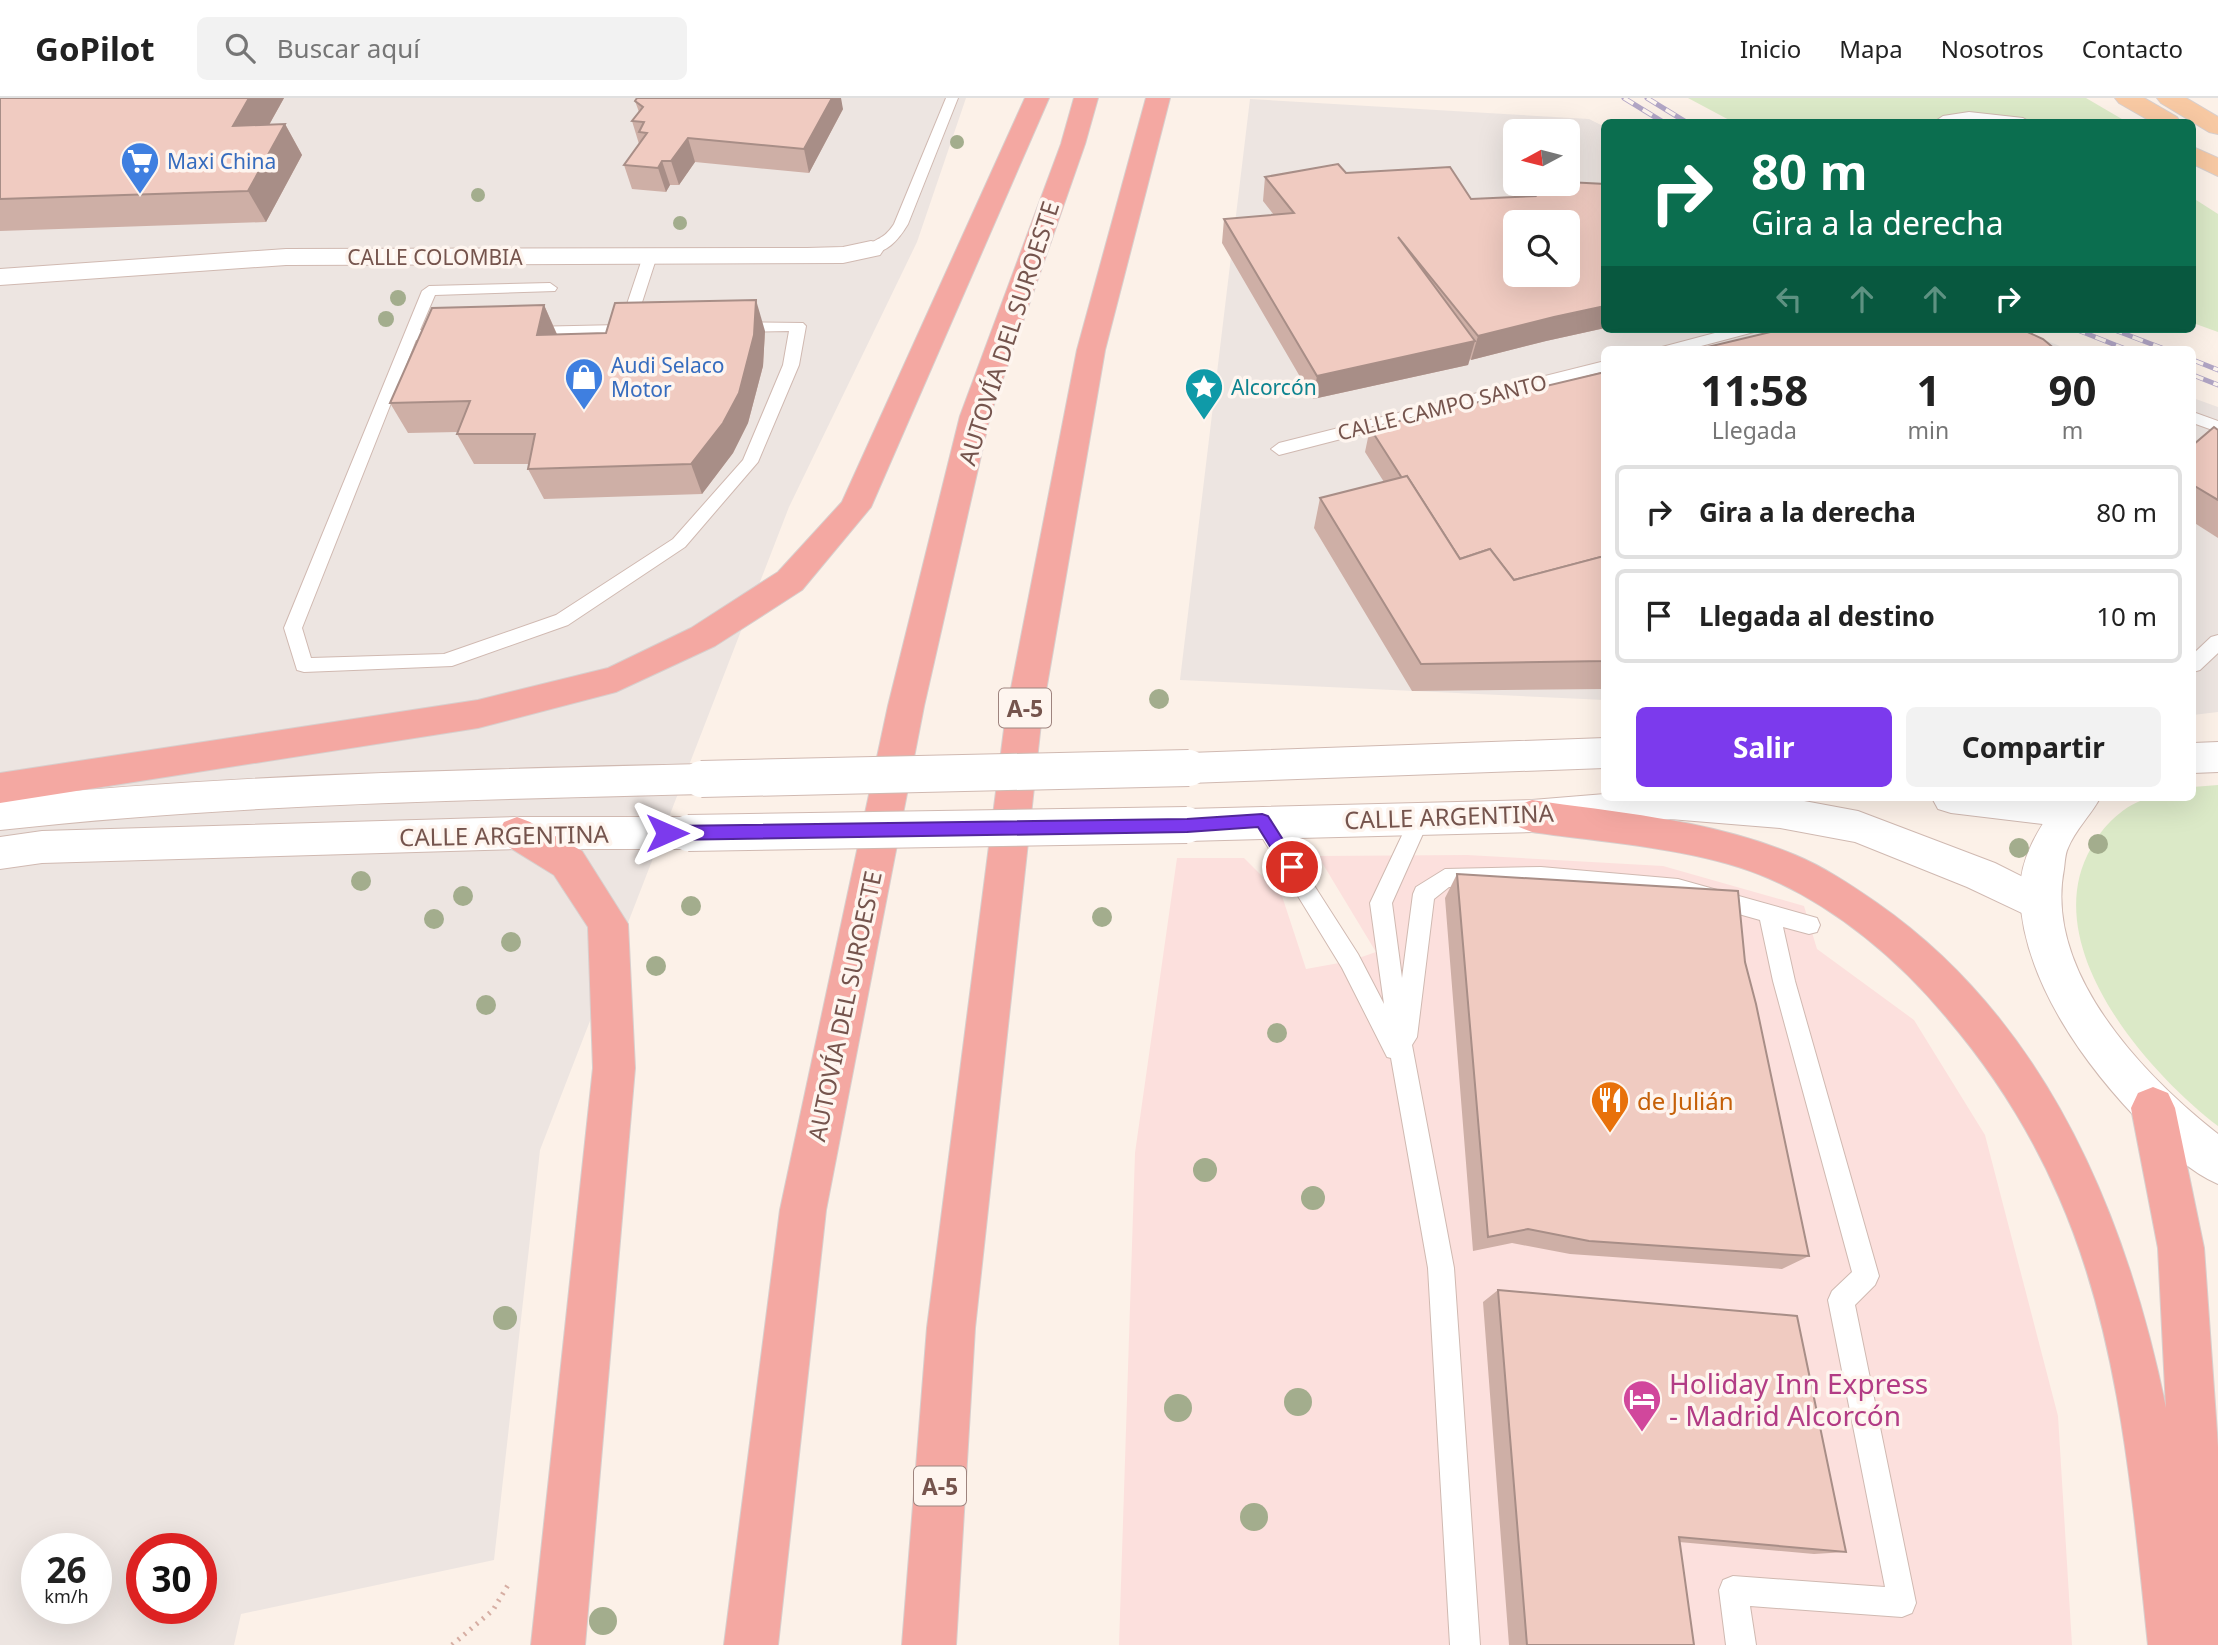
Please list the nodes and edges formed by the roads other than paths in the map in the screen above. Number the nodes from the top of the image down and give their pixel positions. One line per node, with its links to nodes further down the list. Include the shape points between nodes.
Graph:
1 (951, 98): 16 (lane, via 901,224 891,240)
2 (1037, 98): 37 (highway, via 855,507 790,581 702,636 617,679 478,714)
3 (1086, 98): 53 (highway, AUTOVÍA DEL SUROESTE, via 975,416 906,706 803,1210)
4 (1158, 98): 54 (highway, A-5, via 1091,350 1024,714 951,1328)
5 (2169, 98): 11 (main road)
6 (2118, 101): 9 (main road); 10 (main road)
7 (1945, 119): 8 (lane)
8 (1993, 119)
9 (2137, 119)
10 (2161, 119)
11 (2218, 127)
12 (2196, 139): 13 (main road)
13 (2218, 152)
14 (2196, 156): 15 (main road)
15 (2218, 169)
16 (871, 249): 17 (street, CALLE COLOMBIA, via 843,255)
17 (650, 256): 18 (street, CALLE COLOMBIA, via 286,257); 21 (lane)
18 (0, 277)
19 (550, 288): 26 (lane, via 429,291)
20 (719, 327): 26 (lane, via 798,326 791,365 750,462 679,543 562,620 445,661 304,665 293,628)
21 (626, 329): 22 (lane); 23 (lane)
22 (652, 329)
23 (518, 332)
24 (464, 333): 26 (lane)
25 (1733, 333): 27 (lane)
26 (411, 335)
27 (1683, 346)
28 (1601, 367): 31 (lane, CALLE CAMPO SANTO)
29 (2196, 418): 30 (lane)
30 (2218, 427)
31 (1279, 449)
32 (2218, 642): 33 (lane)
33 (2196, 662)
34 (1601, 753): 40 (street, CALLE ARGENTINA, bridge, via 392,787)
35 (2218, 757): 36 (street)
36 (2196, 758)
37 (0, 788)
38 (2013, 801): 39 (street)
39 (2075, 804): 46 (street, via 2055,830 2046,853)
40 (0, 814)
41 (1532, 816): 42 (street, CALLE ARGENTINA); 46 (street, CALLE ARGENTINA, via 1670,804 1780,812 1858,827 1981,875); 57 (highway, via 1684,839 1770,862 1830,892 1898,939 1931,969 1992,1041 2044,1121 2085,1203 2115,1294 2156,1493)
42 (1420, 818): 43 (street, CALLE ARGENTINA); 49 (lane, via 1381,903)
43 (1262, 821): 44 (street, CALLE ARGENTINA, bridge); 49 (lane, via 1350,961)
44 (517, 833): 45 (street, CALLE ARGENTINA, via 42,847); 52 (highway, via 568,863 608,924 614,1068)
45 (0, 853)
46 (2040, 905): 50 (street, via 2050,952 2072,1004 2107,1057)
47 (1769, 913): 48 (lane); 49 (lane, via 1678,888 1541,876 1445,878 1424,894); 56 (lane, via 1866,1276 1841,1300 1902,1603 1733,1590)
48 (1809, 925)
49 (1403, 1063): 55 (lane, via 1441,1268)
50 (2153, 1108): 51 (street); 58 (highway, via 2181,1248)
51 (2218, 1162)
52 (558, 1645)
53 (751, 1645)
54 (929, 1645)
55 (1465, 1645)
56 (1741, 1645)
57 (2175, 1645)
58 (2211, 1645)

